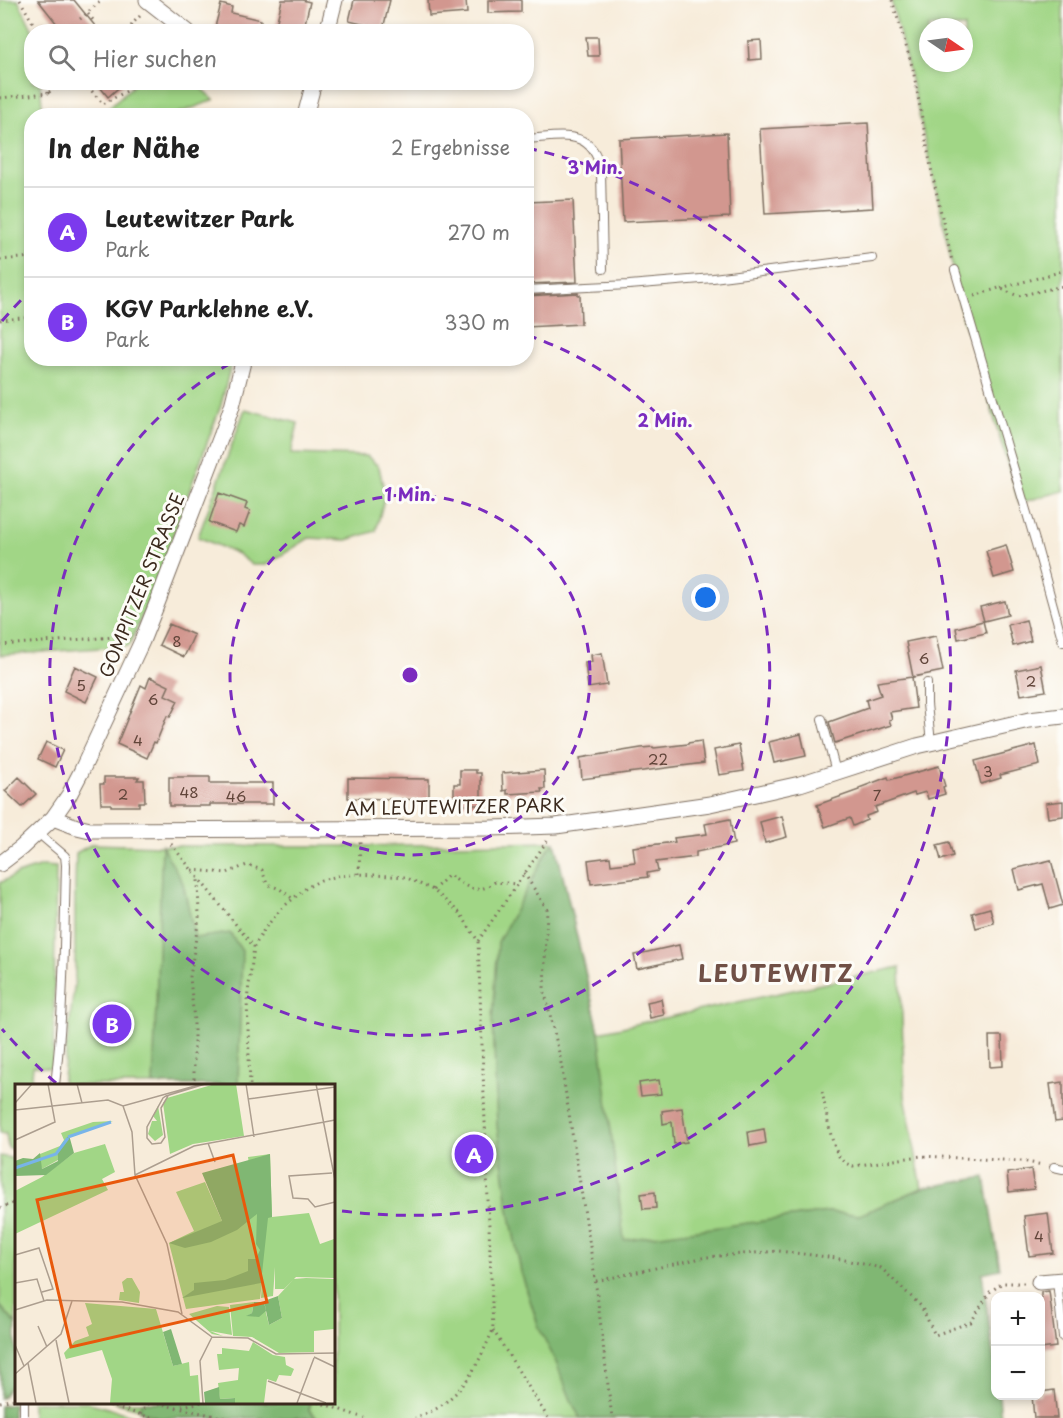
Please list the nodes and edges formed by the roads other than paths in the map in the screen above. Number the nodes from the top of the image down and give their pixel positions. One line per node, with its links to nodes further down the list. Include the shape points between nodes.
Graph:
1 (147, 0): 3 (street)
2 (335, 0): 4 (street)
3 (178, 24)
4 (329, 24)
5 (309, 90): 6 (street)
6 (306, 108)
7 (534, 139): 9 (lane, via 574,138 595,150 601,170)
8 (872, 258): 11 (lane, via 692,280)
9 (603, 269)
10 (955, 270): 13 (lane)
11 (534, 290)
12 (242, 366): 19 (street, GOMPITZER STRASSE, via 225,426 142,641 81,772)
13 (1063, 642)
14 (927, 683): 17 (lane)
15 (1063, 716): 17 (street, AM LEUTEWITZER PARK)
16 (822, 719): 18 (lane)
17 (932, 743): 18 (street, AM LEUTEWITZER PARK)
18 (836, 772): 19 (street, AM LEUTEWITZER PARK, via 710,804 556,826 90,830)
19 (53, 818): 20 (street, GOMPITZER STRASSE)
20 (39, 832): 21 (street, GOMPITZER STRASSE); 22 (lane, via 65,856 66,865 62,1007)
21 (0, 864)
22 (55, 1084)
23 (1054, 1167): 24 (lane)
24 (1063, 1169)
25 (1060, 1280): 26 (street); 27 (lane)
26 (1039, 1282)
27 (1063, 1337)

